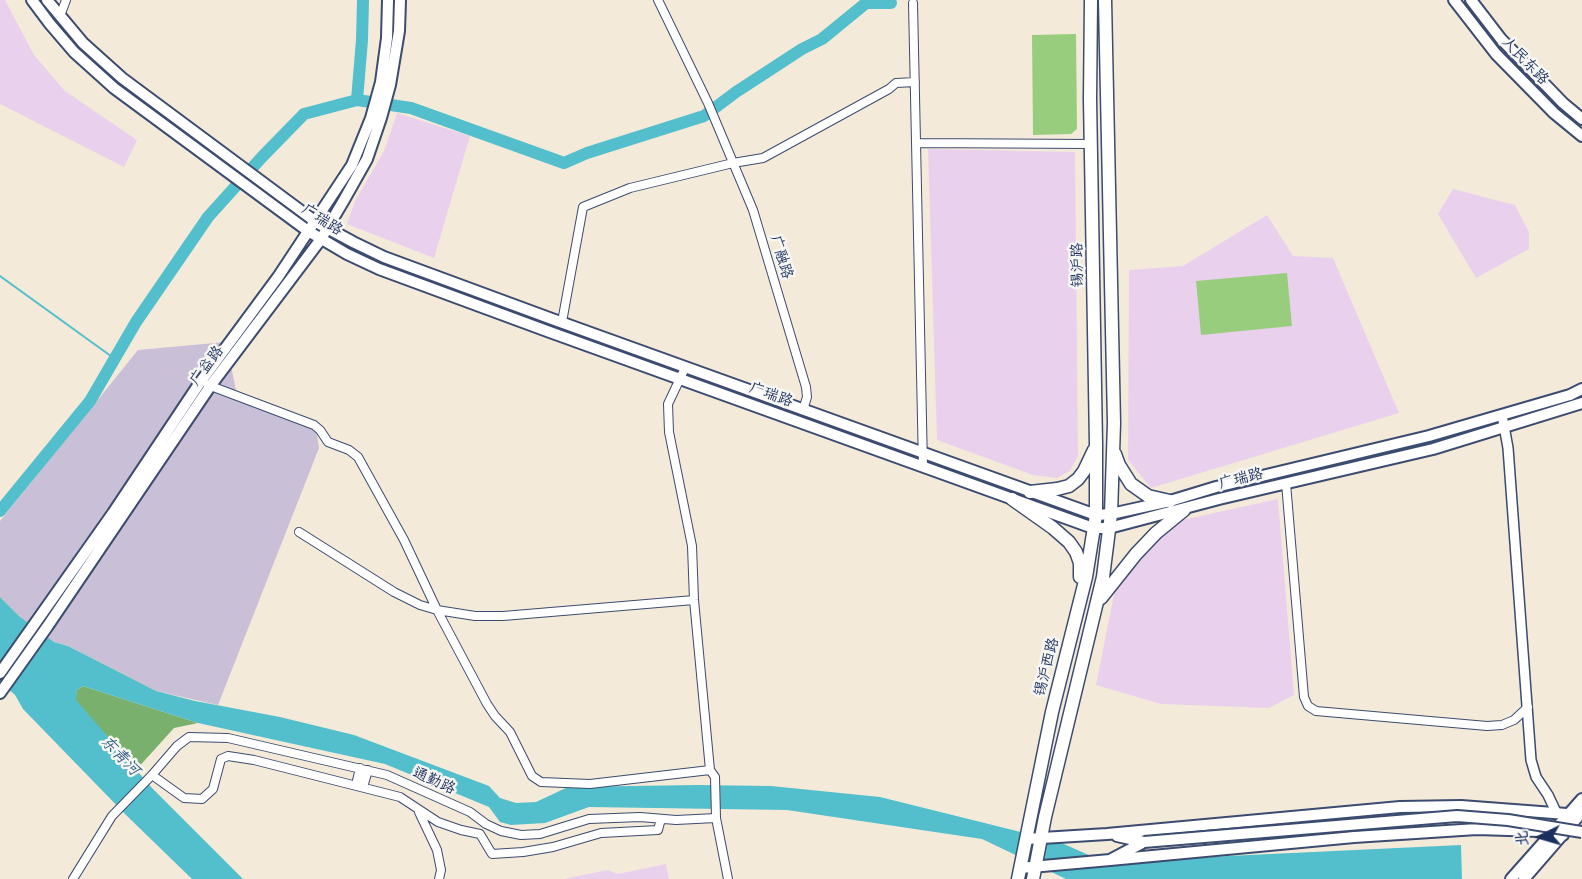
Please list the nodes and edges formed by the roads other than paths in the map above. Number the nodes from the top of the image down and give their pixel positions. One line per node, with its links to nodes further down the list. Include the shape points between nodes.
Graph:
1 (32, 0): 23 (main road, 广瑞路, via 94,72)
2 (47, 0): 12 (main road, 广瑞路)
3 (66, 0): 12 (street)
4 (388, 0): 14 (main road)
5 (400, 0): 14 (main road, via 399,31)
6 (658, 0): 20 (street, 广融路)
7 (1091, 0): 19 (main road, 锡沪路)
8 (1106, 0): 37 (main road)
9 (1454, 0): 17 (main road, 人民东路, via 1496,54)
10 (1471, 0): 16 (main road, 人民东路, via 1501,39)
11 (913, 3): 13 (street)
12 (60, 16): 21 (main road, 广瑞路, via 103,62)
13 (915, 82): 18 (street); 20 (street, via 896,83 763,158)
14 (386, 84): 15 (main road)
15 (376, 118): 21 (main road, 广益路); 22 (main road, 广益路, via 367,159)
16 (1582, 119)
17 (1582, 136)
18 (917, 143): 19 (street); 36 (street)
19 (1091, 144): 35 (main road, 锡沪路)
20 (734, 163): 25 (street, via 630,188 583,207); 32 (street, 广融路, via 753,210 806,387)
21 (316, 222): 22 (main road, 广瑞路); 23 (main road, 广益路)
22 (328, 228): 24 (main road, 广益路); 25 (main road, 广瑞路, via 384,257)
23 (309, 231): 24 (main road, 广瑞路); 28 (main road, 广益路)
24 (321, 239): 27 (main road, 广瑞路, via 379,269); 29 (main road, 广益路)
25 (562, 322): 26 (main road, 广瑞路)
26 (685, 368): 27 (street); 32 (main road, 广瑞路)
27 (680, 378): 38 (main road, 广瑞路); 50 (street, via 668,404 669,432 692,546)
28 (199, 384): 29 (street); 53 (main road, 广益路)
29 (211, 385): 52 (street, via 314,425 328,442 358,457 404,540); 54 (main road, 广益路)
30 (1582, 389): 33 (main road, 广瑞路)
31 (1582, 403): 34 (main road, 广瑞路)
32 (804, 410): 36 (main road, 广瑞路)
33 (1502, 415): 34 (street); 42 (main road, 广瑞路)
34 (1506, 427): 39 (main road, 广瑞路); 55 (street)
35 (1096, 444): 40 (main road, via 1078,480 1069,486); 45 (main road, 锡沪路)
36 (923, 452): 38 (street); 40 (main road, 广瑞路)
37 (1114, 452): 42 (main road, via 1131,484 1148,496); 44 (main road)
38 (923, 466): 41 (main road, 广瑞路)
39 (1286, 483): 43 (main road, 广瑞路); 55 (street, via 1304,697 1308,706 1316,711 1486,726 1515,720)
40 (1030, 492): 45 (main road, 广瑞路)
41 (1012, 499): 46 (main road, 广瑞路); 49 (main road, via 1069,542 1080,563)
42 (1170, 501): 44 (main road, 广瑞路)
43 (1184, 510): 47 (main road, 广瑞路); 51 (main road, via 1136,554)
44 (1111, 514): 45 (main road, 广瑞路); 47 (main road)
45 (1096, 515): 46 (main road, 锡沪路)
46 (1093, 528): 47 (main road, 广瑞路); 49 (main road, 锡沪西路)
47 (1109, 528): 51 (main road)
48 (298, 532): 52 (street, via 394,592)
49 (1082, 593): 70 (main road, 锡沪西路)
50 (694, 600): 52 (street, via 503,616); 57 (street)
51 (1097, 604): 69 (main road)
52 (436, 610): 57 (street, via 487,704 510,732 532,776 541,782 590,784)
53 (0, 673)
54 (0, 693)
55 (1528, 707): 62 (street, via 1536,777)
56 (364, 769): 58 (street, 通勤路, via 206,736 189,737); 59 (street); 65 (street, 通勤路, via 387,775 470,812 501,831 520,835 540,834 589,819)
57 (710, 770): 64 (street, via 715,777)
58 (152, 775): 59 (street, via 184,798 202,799 213,789 221,759 228,756); 75 (street, 通勤路, via 112,816)
59 (360, 786): 61 (street, via 400,797)
60 (1582, 799): 63 (main road)
61 (418, 810): 65 (street, via 438,822 480,834 492,854 553,847 601,833 658,830); 76 (street, via 437,850)
62 (1556, 812): 63 (main road); 67 (main road, via 1400,807)
63 (1577, 813): 68 (main road)
64 (716, 818): 65 (street, 通勤路); 77 (street)
65 (661, 819)
66 (1582, 832): 71 (main road, bridge, via 1457,816)
67 (1107, 834): 69 (main road); 71 (main road)
68 (1557, 834): 72 (main road, via 1477,829); 78 (main road); 79 (main road)
69 (1041, 838): 70 (main road); 74 (main road)
70 (1026, 839): 73 (main road, 锡沪西路)
71 (1144, 842): 72 (main road)
72 (1110, 860): 74 (main road)
73 (1019, 874): 74 (main road)
74 (1034, 874)
75 (73, 879)
76 (439, 879)
77 (728, 879)
78 (1511, 879)
79 (1524, 879)

